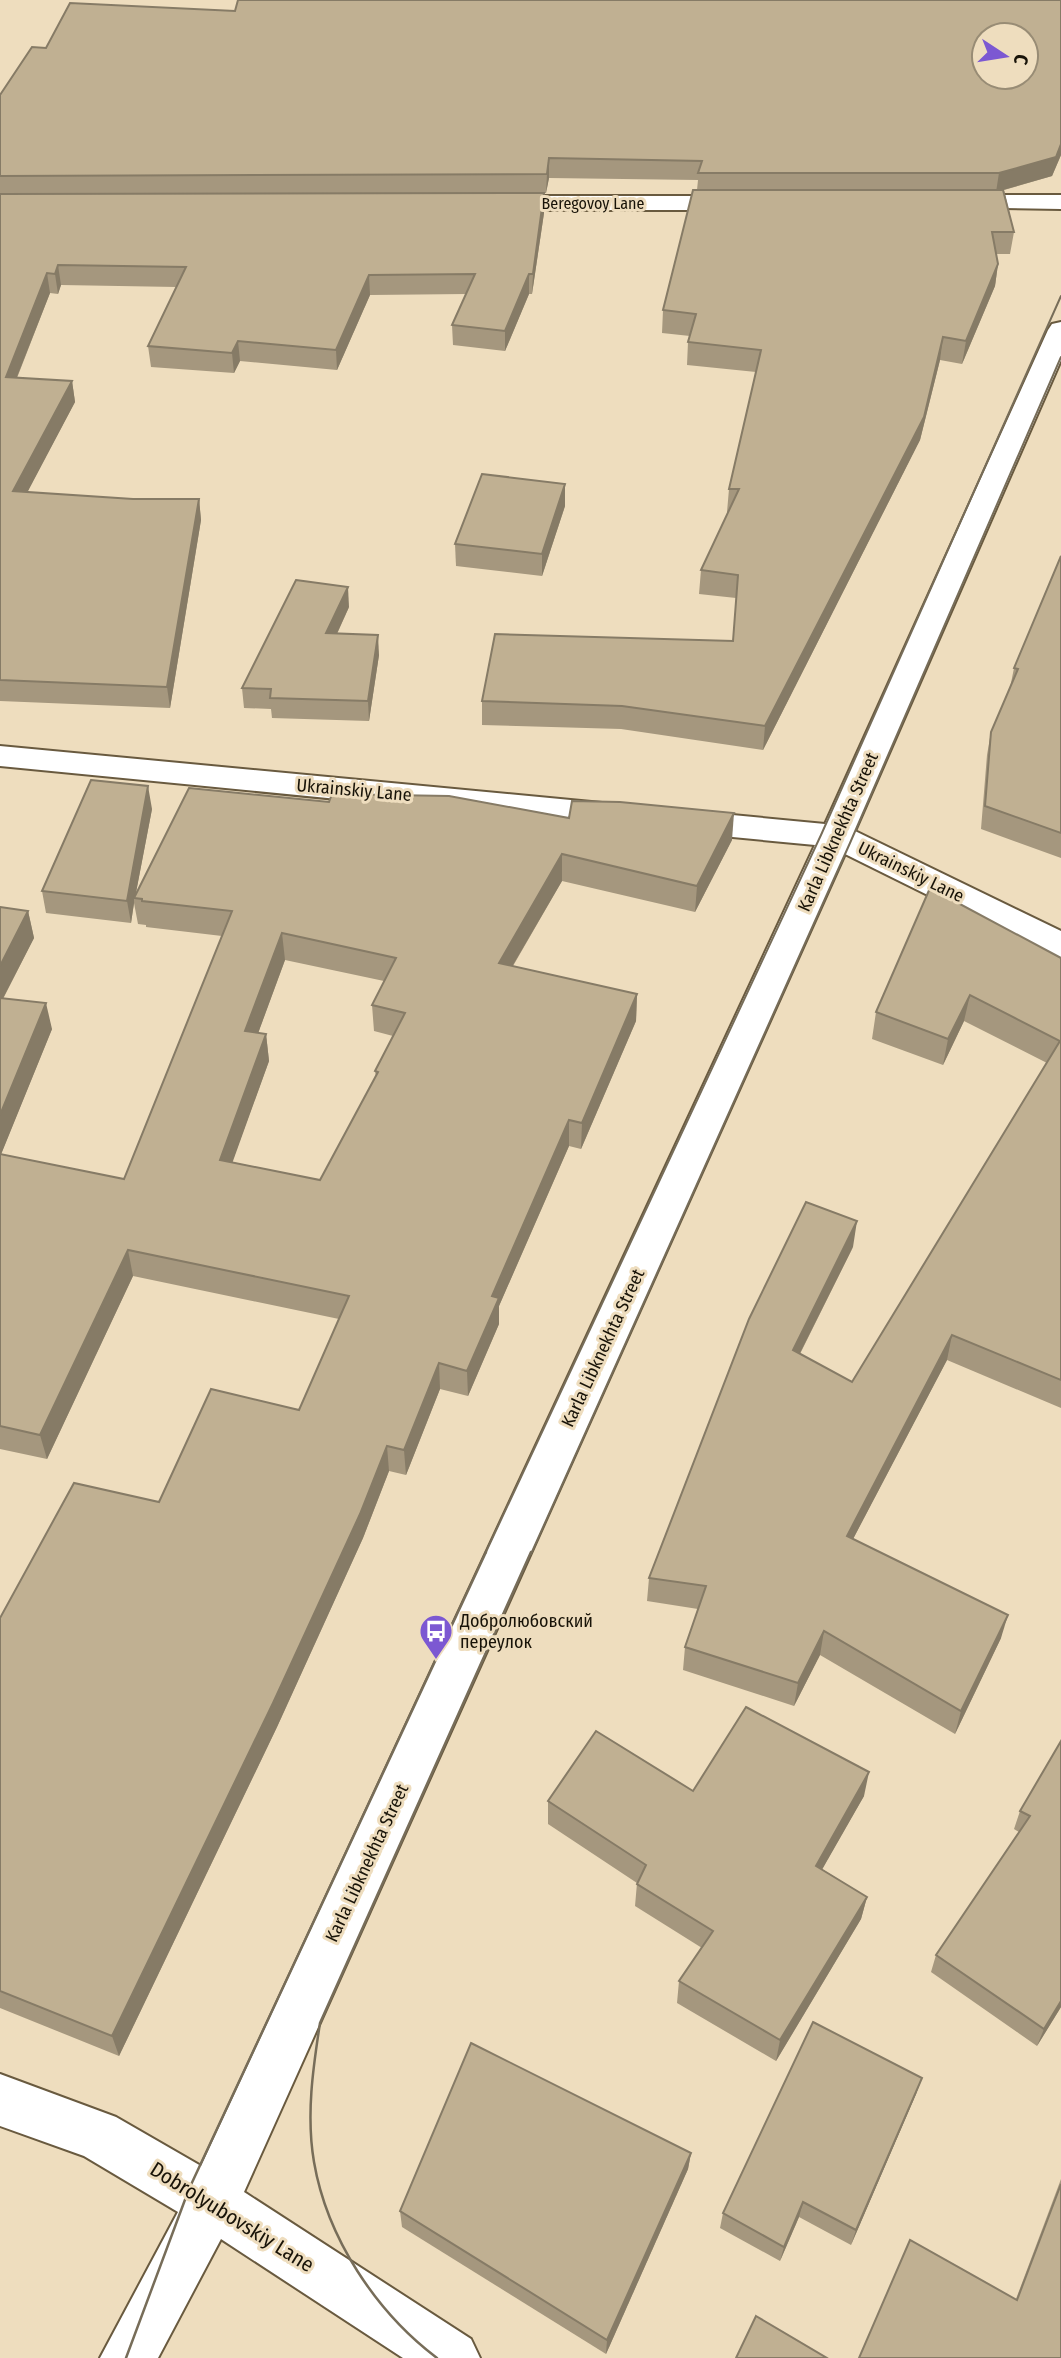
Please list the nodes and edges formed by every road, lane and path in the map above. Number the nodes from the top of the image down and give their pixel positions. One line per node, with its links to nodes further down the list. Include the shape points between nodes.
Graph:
1 (935, 202): 2 (street)
2 (1061, 202)
3 (475, 203): 4 (street, Beregovoy Lane)
4 (768, 203)
5 (1061, 330): 7 (street, Karla Libknekhta Street)
6 (0, 757): 7 (street, Ukrainskiy Lane)
7 (836, 836): 8 (street, Ukrainskiy Lane); 10 (street, Karla Libknekhta Street)
8 (1061, 946)
9 (0, 2100): 10 (street, Dobrolyubovskiy Lane, via 98,2135)
10 (212, 2202): 11 (street, Karla Libknekhta Street); 12 (street, Dobrolyubovskiy Lane)
11 (128, 2358)
12 (452, 2358)

